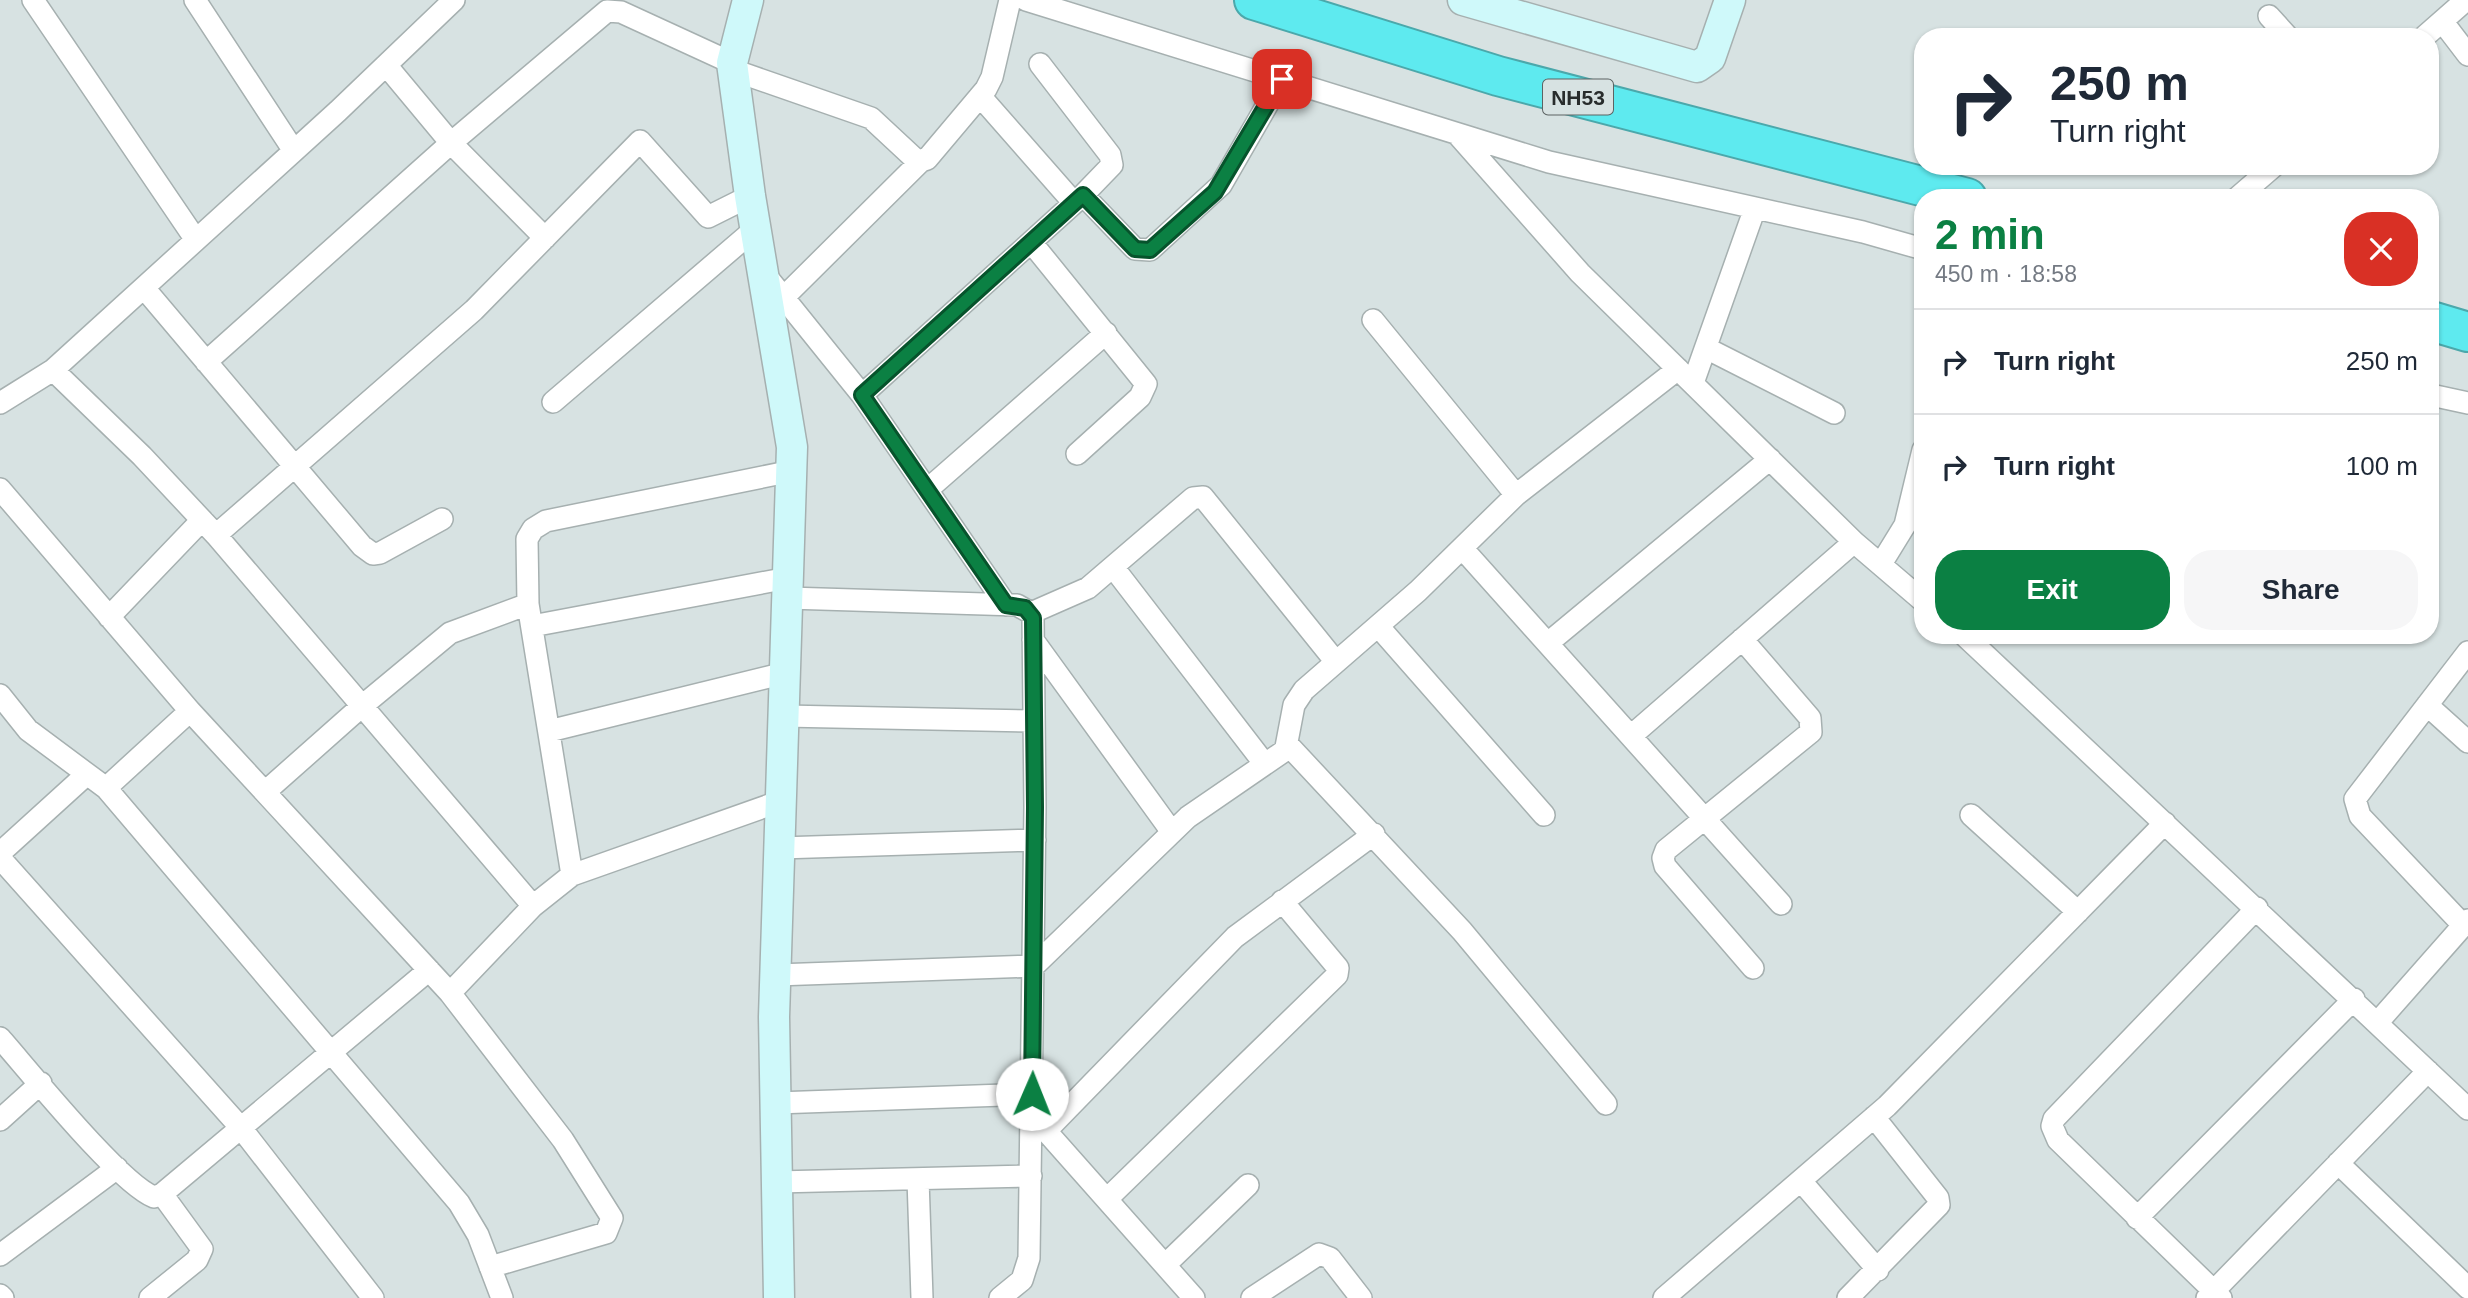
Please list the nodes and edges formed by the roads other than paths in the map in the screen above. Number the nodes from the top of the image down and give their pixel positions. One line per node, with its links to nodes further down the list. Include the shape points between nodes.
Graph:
1 (33, 0): 33 (street)
2 (195, 0): 23 (street)
3 (454, 0): 17 (street)
4 (748, 0): 18 (main road)
5 (1010, 0): 20 (street, via 992,77)
6 (1026, 0): 19 (street)
7 (1254, 0): 26 (highway, NH53, via 1498,76)
8 (1462, 0): 9 (main road, via 1696,67 1710,58)
9 (1730, 0)
10 (2466, 0): 12 (street)
11 (2269, 16): 13 (street)
12 (2442, 21): 14 (street); 15 (street)
13 (2280, 28)
14 (2434, 28)
15 (2468, 55)
16 (1040, 64): 29 (street, via 1110,155 1109,169)
17 (387, 65): 22 (street); 23 (street)
18 (732, 67): 22 (street, via 621,12 607,11); 24 (street, via 871,118); 28 (main road)
19 (1282, 79): 21 (street); 29 (street, via 1215,192 1150,250 1135,249)
20 (980, 96): 24 (street); 29 (street)
21 (1457, 134): 30 (street, via 1549,162); 46 (street, via 1580,273)
22 (451, 143): 32 (street); 44 (street)
23 (294, 151): 33 (street)
24 (922, 161): 38 (street)
25 (2264, 175): 27 (street)
26 (1932, 189)
27 (2247, 189)
28 (750, 196): 31 (main road); 32 (street, via 708,216 640,141)
29 (1078, 199): 34 (street)
30 (1755, 208): 35 (street); 43 (street)
31 (755, 229): 36 (main road); 50 (street)
32 (545, 238): 55 (street, via 474,310)
33 (196, 240): 37 (street)
34 (1031, 242): 42 (street); 47 (street)
35 (1914, 246)
36 (762, 270): 38 (street); 56 (main road, via 792,447)
37 (144, 288): 44 (street); 45 (street)
38 (784, 297): 47 (street)
39 (1373, 320): 60 (street)
40 (2439, 323): 41 (highway)
41 (2468, 331)
42 (1106, 333): 53 (street, via 1146,384 1140,397); 59 (street)
43 (1706, 348): 46 (street); 52 (street)
44 (206, 362): 55 (street)
45 (53, 370): 49 (street); 62 (street)
46 (1686, 376): 54 (street); 60 (street)
47 (862, 395): 59 (street)
48 (2439, 397): 51 (street)
49 (0, 402)
50 (553, 402)
51 (2468, 402)
52 (1834, 413)
53 (1077, 454)
54 (1770, 459): 63 (street); 77 (street)
55 (295, 467): 61 (street, via 373,554); 62 (street)
56 (792, 471): 67 (main road); 69 (street, via 546,521 533,528 527,539)
57 (1914, 488): 65 (street, via 1905,525)
58 (0, 489): 72 (street)
59 (927, 490): 70 (street)
60 (1516, 495): 64 (street)
61 (442, 519)
62 (209, 527): 72 (street); 84 (street)
63 (1854, 542): 65 (street); 75 (street)
64 (1462, 548): 74 (street); 77 (street)
65 (1881, 564): 68 (street)
66 (1113, 567): 71 (street, via 1088,588); 80 (street, via 1192,498 1203,497); 92 (street)
67 (788, 588): 70 (street); 73 (street); 81 (main road)
68 (1914, 593)
69 (528, 604): 73 (street); 84 (street, via 450,633)
70 (1006, 605): 71 (street)
71 (1031, 613): 76 (street)
72 (109, 617): 85 (street)
73 (532, 626): 88 (street)
74 (1378, 626): 80 (street); 97 (street)
75 (1742, 639): 89 (street); 99 (street, via 1812,725 1806,737)
76 (1033, 640): 87 (street); 101 (street)
77 (1548, 643): 89 (street)
78 (1974, 644): 100 (street)
79 (2468, 652): 83 (street)
80 (1336, 662): 91 (street, via 1296,700)
81 (785, 673): 86 (main road); 88 (street)
82 (0, 695): 93 (street, via 28,730)
83 (2427, 705): 90 (street); 112 (street, via 2359,792 2356,807)
84 (362, 706): 95 (street); 109 (street)
85 (190, 711): 94 (street); 95 (street)
86 (784, 716): 87 (street); 96 (main road)
87 (1034, 721): 103 (street)
88 (549, 731): 106 (street)
89 (1631, 736): 99 (street)
90 (2468, 742)
91 (1286, 747): 92 (street); 102 (street, via 1296,749)
92 (1264, 763): 101 (street)
93 (87, 774): 94 (street); 105 (street)
94 (106, 788): 121 (street)
95 (265, 792): 115 (street)
96 (781, 801): 104 (main road); 106 (street)
97 (1544, 815)
98 (1971, 815): 111 (street)
99 (1703, 817): 108 (street); 114 (street, via 1666,850 1665,866)
100 (2165, 823): 110 (street); 111 (street)
101 (1172, 832): 113 (street)
102 (1374, 834): 107 (street); 126 (street)
103 (1035, 840): 104 (street); 113 (street)
104 (780, 848): 116 (main road)
105 (0, 855): 131 (street)
106 (572, 875): 109 (street)
107 (1282, 901): 130 (street, via 1226,945); 140 (street, via 1338,968 1337,975)
108 (1781, 904)
109 (533, 906): 117 (street)
110 (2257, 908): 118 (street); 141 (street, via 2054,1119 2058,1140)
111 (2078, 912): 128 (street)
112 (2465, 922): 119 (street)
113 (1034, 966): 116 (street); 124 (street)
114 (1753, 968)
115 (429, 970): 117 (street); 121 (street)
116 (776, 975): 125 (main road)
117 (450, 993): 144 (street, via 563,1140 612,1218 606,1233)
118 (2354, 999): 119 (street); 141 (street)
119 (2378, 1022): 122 (street)
120 (0, 1038): 123 (street)
121 (332, 1052): 131 (street); 144 (street, via 459,1203)
122 (2428, 1071): 127 (street); 132 (street)
123 (41, 1083): 129 (street); 133 (street)
124 (1032, 1094): 125 (street); 130 (street)
125 (776, 1102): 137 (main road)
126 (1606, 1104)
127 (2468, 1109)
128 (1874, 1117): 136 (street); 145 (street, via 1939,1205)
129 (0, 1120)
130 (1039, 1123): 134 (street); 140 (street)
131 (241, 1128): 139 (street); 149 (street)
132 (2339, 1163): 146 (street); 147 (street)
133 (117, 1168): 139 (street, via 144,1193); 142 (street)
134 (1031, 1176): 135 (street); 153 (street, via 1028,1266 1022,1280)
135 (918, 1179): 137 (street); 152 (street)
136 (1801, 1181): 145 (street); 157 (street)
137 (777, 1182): 151 (main road)
138 (1248, 1185): 143 (street)
139 (162, 1194): 148 (street, via 202,1249 197,1260)
140 (1107, 1199): 143 (street)
141 (2137, 1217): 147 (street)
142 (0, 1255)
143 (1165, 1265): 154 (street)
144 (490, 1267): 150 (street)
145 (1878, 1270): 158 (street)
146 (2468, 1288)
147 (2214, 1296)
148 (150, 1298)
149 (373, 1298)
150 (502, 1298)
151 (779, 1298)
152 (922, 1298)
153 (1000, 1298)
154 (1194, 1298)
155 (1252, 1298): 156 (street, via 1319,1254 1330,1258)
156 (1361, 1298)
157 (1664, 1298)
158 (1848, 1298)

